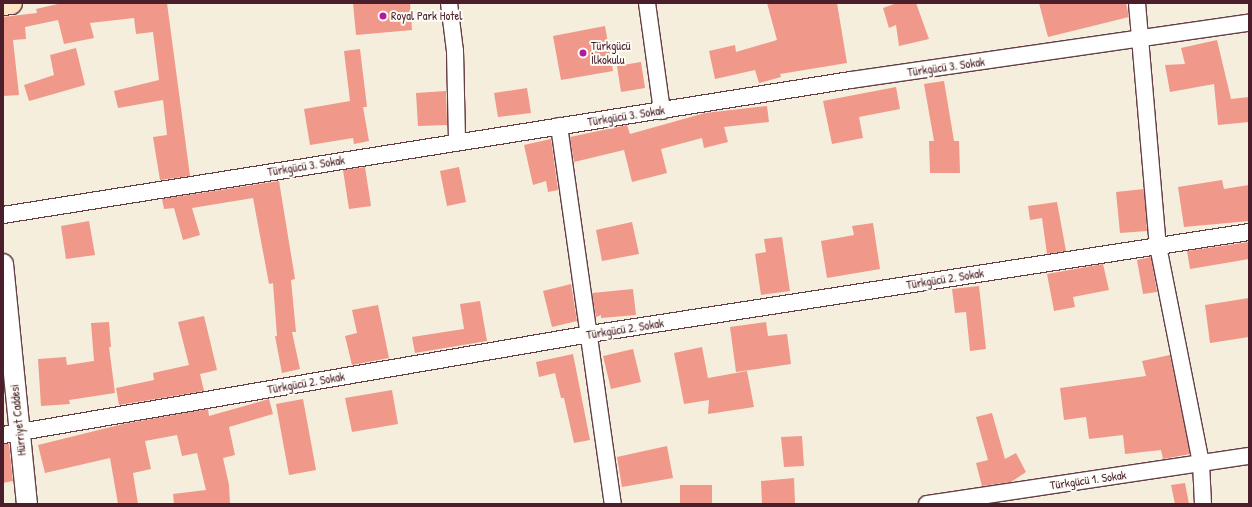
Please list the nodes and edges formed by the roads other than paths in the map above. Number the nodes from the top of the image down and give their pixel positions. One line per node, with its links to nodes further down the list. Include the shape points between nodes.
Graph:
1 (11, 3): 5 (main road)
2 (449, 3): 10 (street, via 455,51)
3 (647, 3): 8 (street)
4 (1137, 3): 7 (street)
5 (3, 4)
6 (1249, 23): 7 (street, Türkgücü 3. Sokak)
7 (1142, 38): 8 (street, Türkgücü 3. Sokak, via 851,80); 13 (street)
8 (662, 111): 9 (street, Türkgücü 3. Sokak)
9 (559, 126): 10 (street, Türkgücü 3. Sokak); 15 (street)
10 (457, 142): 11 (street, Türkgücü 3. Sokak)
11 (3, 215)
12 (1249, 232): 13 (street, Türkgücü 2. Sokak)
13 (1158, 246): 15 (street, Türkgücü 2. Sokak); 18 (street)
14 (3, 264): 16 (street, Hürriyet Caddesi)
15 (590, 334): 16 (street, Türkgücü 2. Sokak); 20 (street)
16 (11, 434): 19 (street, Hürriyet Caddesi)
17 (1249, 456): 18 (street, Türkgücü 1. Sokak)
18 (1201, 464): 21 (street, Türkgücü 1. Sokak); 22 (street)
19 (26, 504)
20 (613, 504)
21 (927, 504)
22 (1203, 504)

